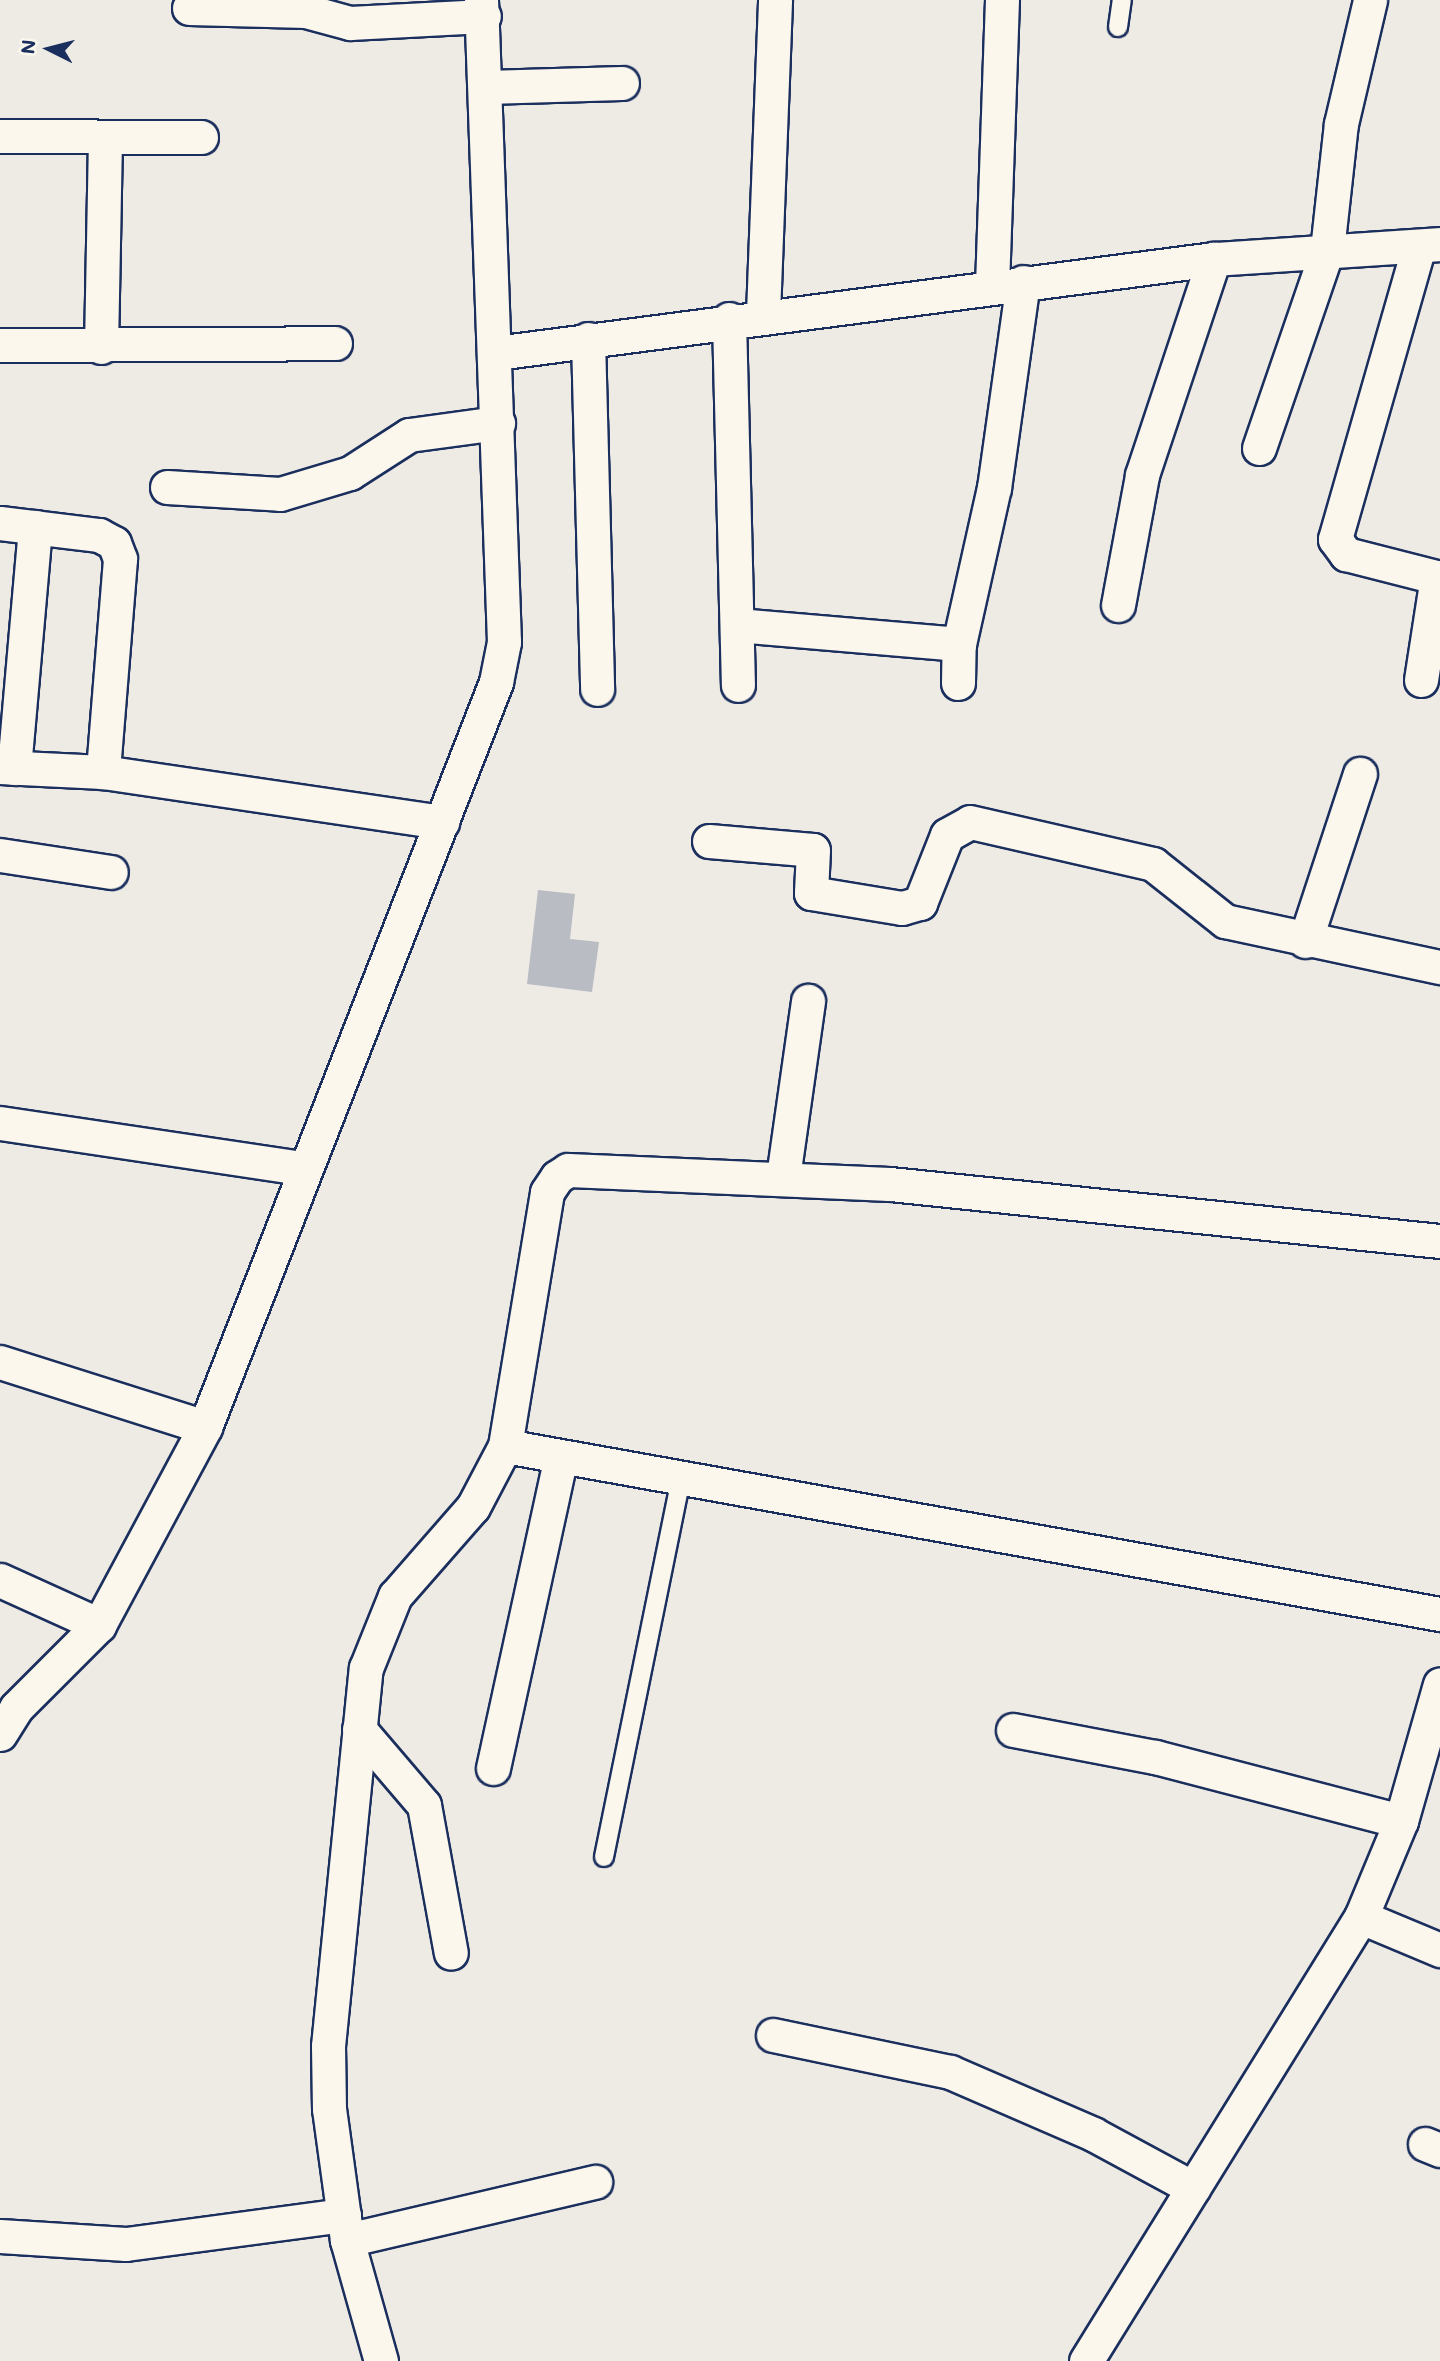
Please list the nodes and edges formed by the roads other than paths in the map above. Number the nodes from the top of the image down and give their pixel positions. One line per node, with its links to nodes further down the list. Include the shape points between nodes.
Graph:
1 (775, 0): 17 (street)
2 (1002, 0): 16 (street)
3 (1122, 0): 7 (lane)
4 (1370, 0): 14 (street, via 1341,124)
5 (190, 8): 6 (street, via 306,11 350,23)
6 (482, 8): 9 (street)
7 (1118, 27)
8 (622, 83): 9 (street)
9 (486, 87): 23 (street)
10 (0, 136): 12 (street)
11 (201, 137): 12 (street)
12 (104, 140): 22 (street)
13 (1429, 245): 14 (street); 29 (street, via 1335,540 1346,554)
14 (1327, 250): 15 (street); 25 (street)
15 (1214, 258): 16 (street); 30 (street, via 1142,475)
16 (1008, 284): 17 (street); 32 (street, via 994,488)
17 (763, 314): 18 (street)
18 (729, 319): 19 (street); 31 (street)
19 (589, 339): 23 (street); 36 (street)
20 (335, 344): 22 (street)
21 (0, 345): 22 (street)
22 (101, 348)
23 (496, 352): 24 (street)
24 (498, 423): 26 (street, via 409,435 350,473 281,494); 40 (street, via 504,642 496,682)
25 (1259, 448)
26 (167, 487)
27 (0, 523): 28 (street)
28 (35, 527): 37 (street); 38 (street, via 99,535 114,543 120,559)
29 (1438, 578): 33 (street)
30 (1118, 605)
31 (737, 625): 32 (street); 35 (street)
32 (959, 644): 34 (street)
33 (1421, 680)
34 (958, 683)
35 (738, 685)
36 (597, 689)
37 (7, 768): 38 (street)
38 (103, 772): 40 (street)
39 (1360, 774): 44 (street)
40 (442, 822): 48 (street)
41 (709, 841): 44 (street, via 813,850 811,894 902,908 920,903 947,835 970,822 1153,864 1211,915)
42 (0, 855): 43 (street)
43 (111, 872)
44 (1305, 941): 45 (street)
45 (1440, 967)
46 (808, 1001): 49 (street)
47 (0, 1123): 48 (street, via 133,1138)
48 (301, 1168): 52 (street)
49 (783, 1177): 50 (street); 53 (street, via 568,1170 557,1177 547,1192)
50 (1440, 1241)
51 (0, 1362): 52 (street)
52 (205, 1427): 58 (street)
53 (505, 1446): 54 (street); 61 (street, via 473,1507 395,1596 377,1631)
54 (561, 1456): 55 (street); 63 (street)
55 (681, 1478): 57 (street); 66 (lane)
56 (0, 1580): 58 (street)
57 (1440, 1614)
58 (99, 1625): 60 (street)
59 (1440, 1684): 64 (street)
60 (5, 1715)
61 (359, 1729): 69 (street, via 424,1805); 73 (street, via 328,2046 329,2109)
62 (1013, 1730): 65 (street, via 1155,1757)
63 (493, 1768)
64 (1427, 1783): 65 (street)
65 (1401, 1821): 67 (street)
66 (604, 1857)
67 (1361, 1917): 68 (street); 72 (street)
68 (1440, 1950)
69 (451, 1953)
70 (773, 2035): 72 (street, via 950,2072 1093,2134)
71 (595, 2182): 73 (street)
72 (1193, 2188): 76 (street)
73 (345, 2228): 74 (street, via 126,2244); 75 (street)
74 (0, 2236)
75 (381, 2361)
76 (1086, 2361)

